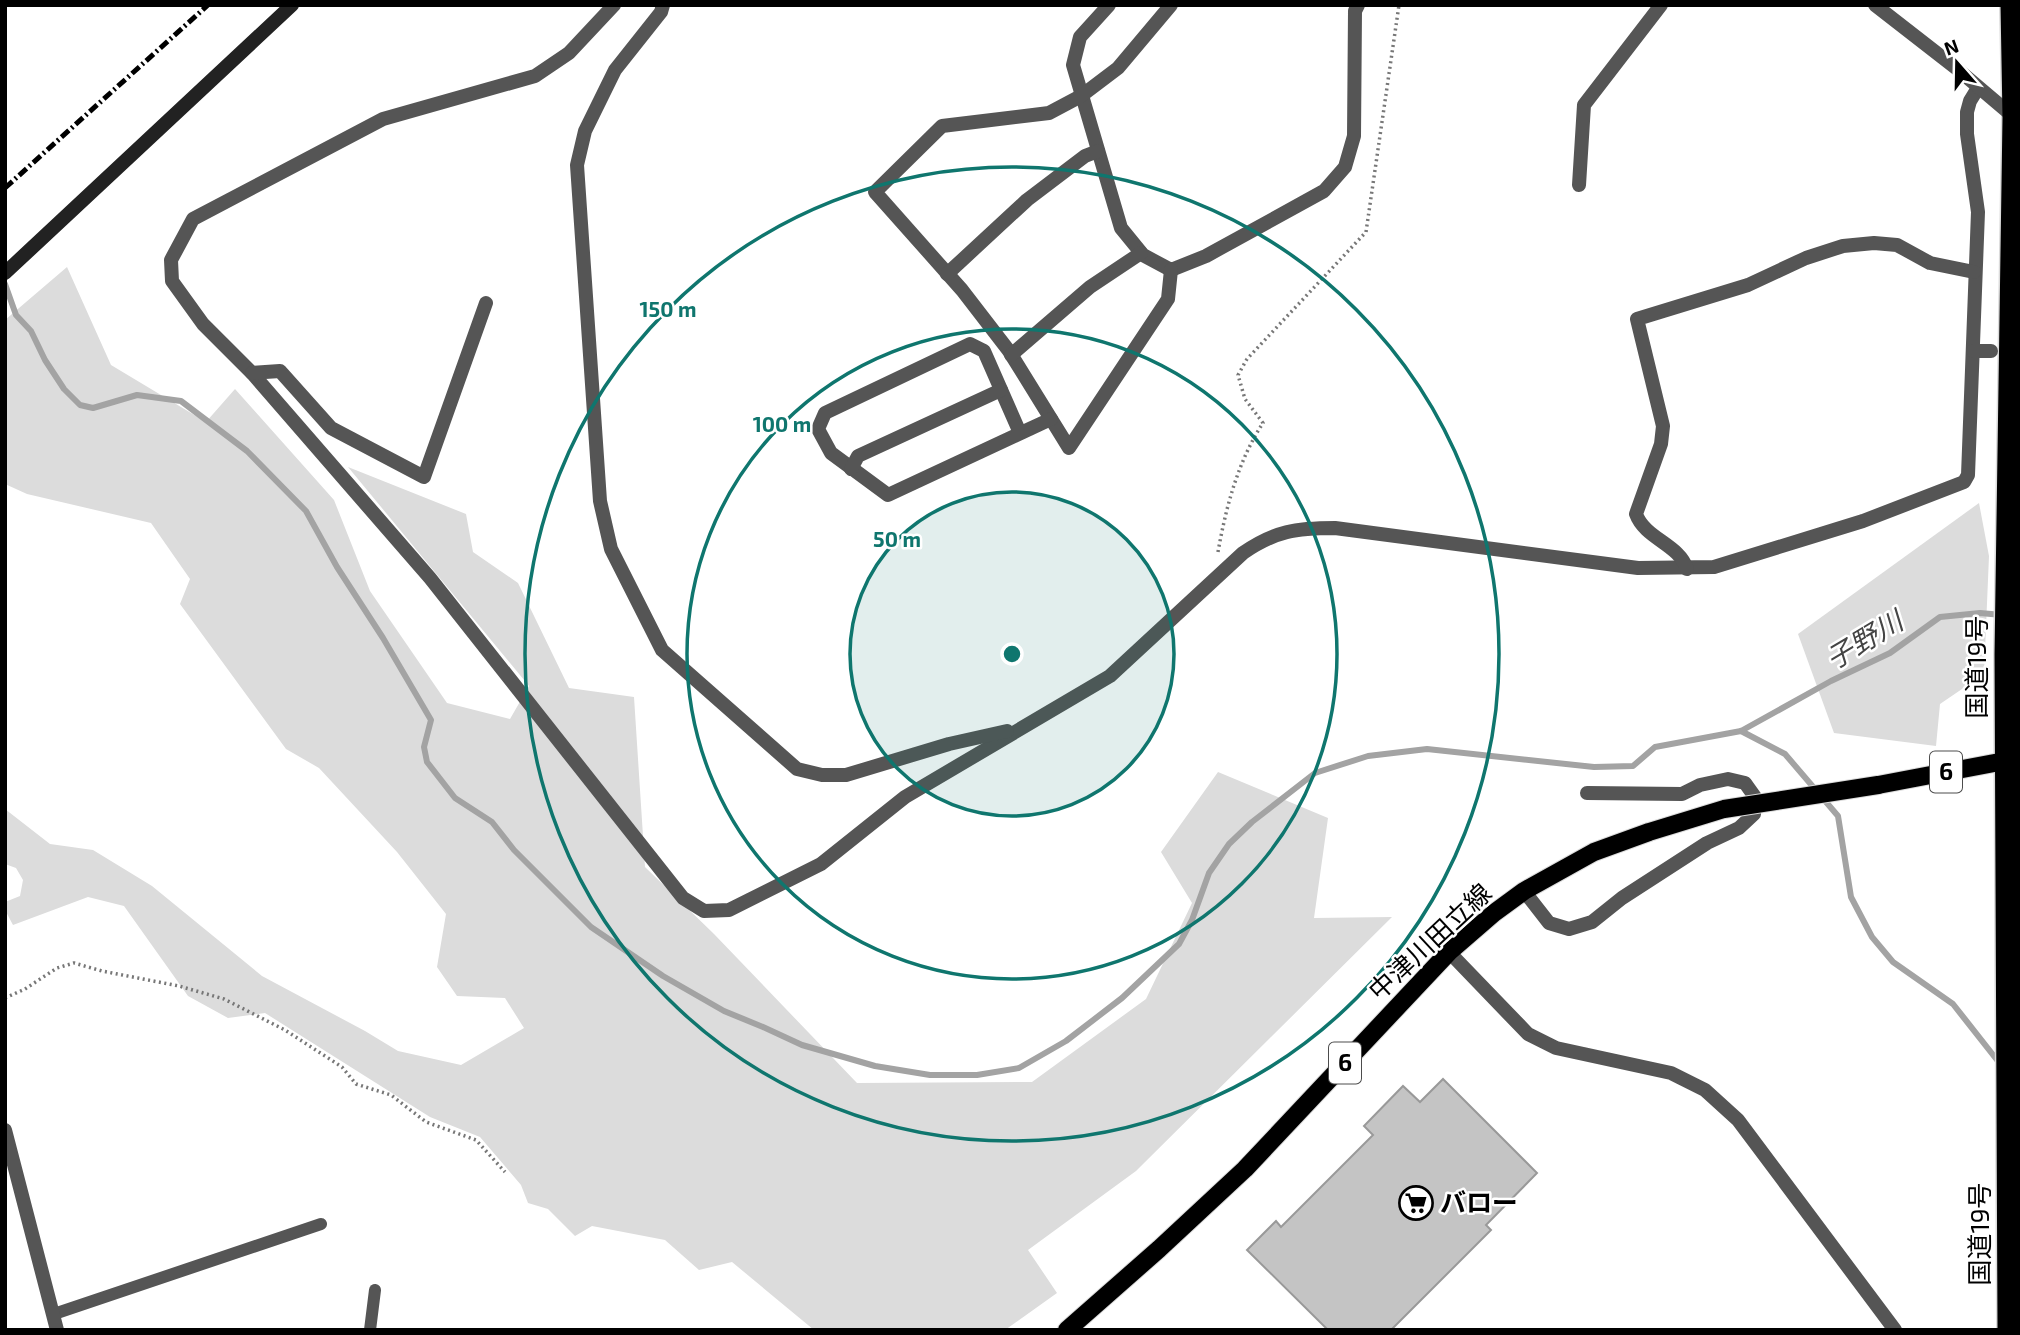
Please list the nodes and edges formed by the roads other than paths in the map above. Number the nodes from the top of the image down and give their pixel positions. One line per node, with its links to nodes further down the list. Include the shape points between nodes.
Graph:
1 (292, 5): 18 (street)
2 (614, 5): 24 (street, via 569,53 535,76 383,119 193,219 171,260 172,281 203,324)
3 (663, 5): 30 (street, via 615,70 585,131 577,165 600,501 611,549 662,650 797,769 846,775)
4 (1109, 5): 11 (street, via 1080,37 1073,65)
5 (1171, 5): 11 (street, via 1118,68)
6 (1358, 5): 16 (street, via 1354,136 1345,167 1324,191)
7 (1661, 5): 14 (street, via 1584,105)
8 (1875, 5): 10 (street)
9 (2011, 5): 12 (highway, 国道19号)
10 (1978, 88): 12 (street); 17 (street, via 1966,112 1978,212)
11 (1081, 96): 13 (street); 19 (street, via 1049,113 942,126 875,191)
12 (2014, 118): 31 (highway, 国道19号, via 2005,654)
13 (1098, 151): 15 (street, via 1121,228); 19 (street, via 1027,200)
14 (1579, 185)
15 (1141, 253): 16 (street); 23 (street, via 1090,287)
16 (1171, 271): 26 (street, via 1168,299 1069,448)
17 (1975, 272): 21 (street); 29 (street, via 1930,263 1897,245 1843,246 1748,285 1637,319 1663,426 1636,514 1640,524 1684,559)
18 (5, 273)
19 (947, 274): 23 (street)
20 (486, 303): 24 (street, via 424,477 331,428 280,371)
21 (1973, 351): 22 (street); 29 (street, via 1968,475 1964,482 1788,545 1714,567)
22 (1991, 351)
23 (1011, 355): 26 (street)
24 (253, 373): 30 (street, via 430,578 683,898 704,911 729,910 821,864 905,797)
25 (1001, 390): 27 (street); 28 (street, via 858,456); 28 (street, via 984,351 970,345 825,413 818,429 831,453)
26 (1051, 419): 27 (street)
27 (1020, 433): 28 (street, via 888,495)
28 (851, 469)
29 (1687, 569): 30 (street, via 1639,568 1335,528 1286,531 1243,553 1110,676)
30 (1018, 728)
31 (2010, 761): 33 (main road, 中津川田立線 / 6, bridge, via 1724,809 1594,852); 43 (highway, 国道19号, via 2005,995)
32 (1587, 793): 33 (street, via 1682,794 1728,779 1745,783 1755,797 1754,814 1592,922 1569,929 1549,923)
33 (1524, 891): 34 (main road, 中津川田立線 / 6)
34 (1449, 953): 39 (main road, 中津川田立線 / 6, via 1245,1169); 42 (street, via 1528,1034 1556,1048 1671,1073 1705,1090 1738,1120)
35 (5, 1130): 38 (street)
36 (321, 1224): 38 (lane)
37 (375, 1290): 41 (lane)
38 (54, 1314): 40 (street)
39 (1073, 1328)
40 (57, 1330)
41 (370, 1330)
42 (1895, 1330)
43 (2008, 1330)

